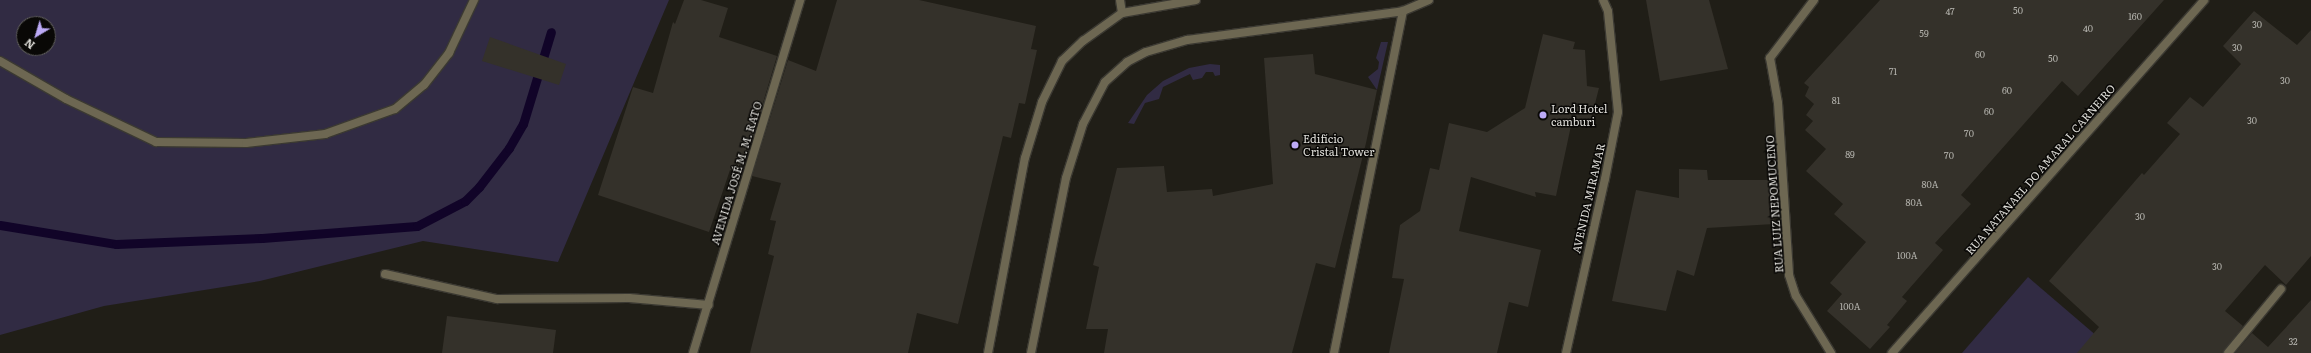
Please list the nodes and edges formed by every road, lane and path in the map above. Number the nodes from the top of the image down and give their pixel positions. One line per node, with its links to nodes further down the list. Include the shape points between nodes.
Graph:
1 (474, 0): 11 (street, via 448,54 424,85 395,109 325,134 246,143 156,142 66,99)
2 (800, 0): 14 (street, AVENIDA JOSÉ M. M. RATO)
3 (1120, 0): 10 (street)
4 (1196, 0): 10 (street)
5 (1429, 0): 9 (street)
6 (1603, 0): 19 (street, AVENIDA MIRAMAR, via 1608,11 1618,112 1606,179)
7 (1814, 0): 20 (street, RUA LUIZ NEPOMUCENO, via 1770,58 1778,103 1789,275 1796,296)
8 (2204, 0): 21 (street, RUA NATANAEL DO AMARAL CARNEIRO)
9 (1403, 11): 17 (street, via 1187,40 1146,52 1127,62 1105,82 1083,124 1066,178); 18 (street)
10 (1122, 13): 16 (street, via 1083,41 1062,61 1042,102 1025,158)
11 (0, 61)
12 (385, 274): 14 (street, via 497,299 629,298)
13 (2281, 289): 22 (street)
14 (709, 305): 15 (street, AVENIDA JOSÉ M. M. RATO)
15 (693, 353)
16 (988, 353)
17 (1031, 353)
18 (1334, 353)
19 (1566, 353)
20 (1831, 353)
21 (1892, 353)
22 (2228, 353)

